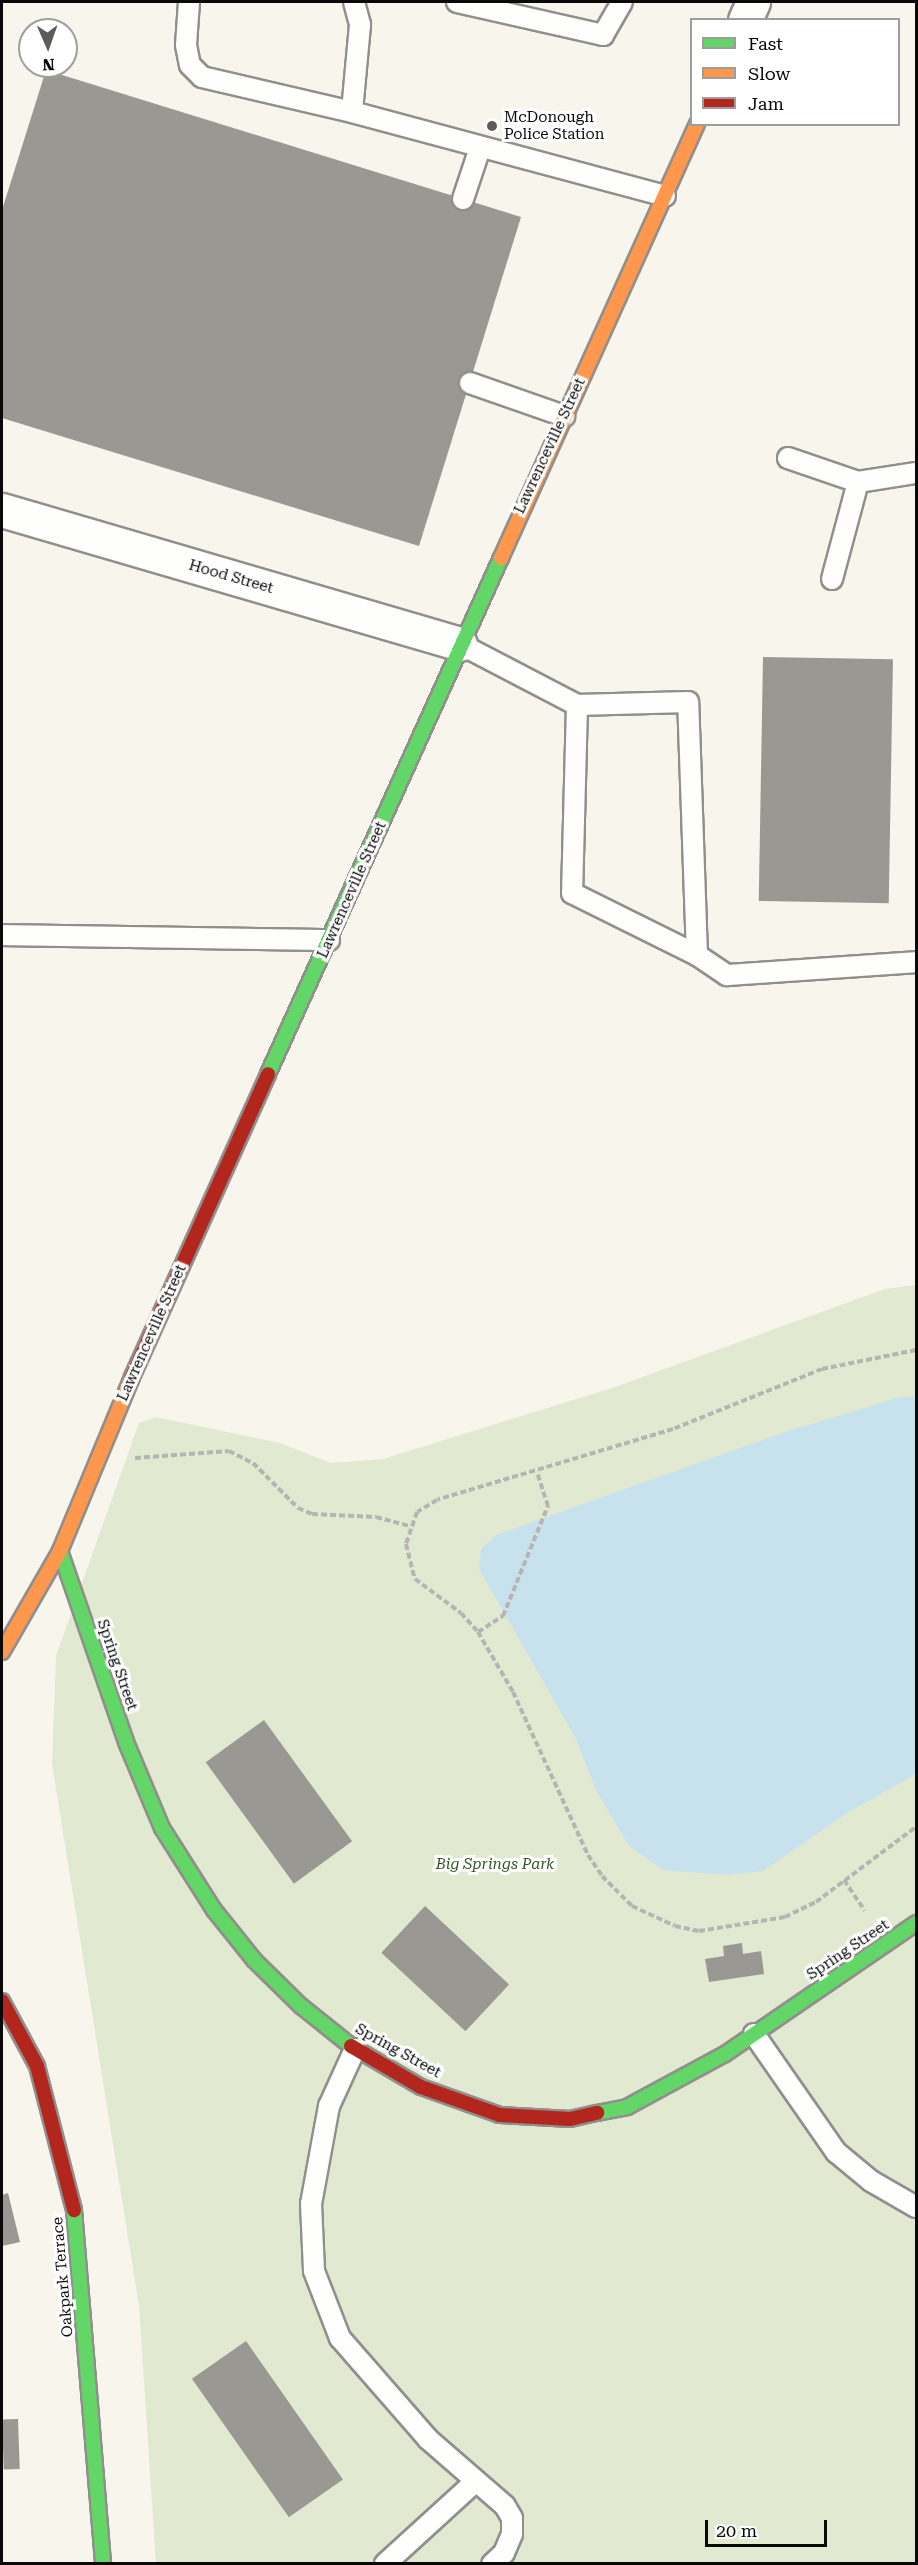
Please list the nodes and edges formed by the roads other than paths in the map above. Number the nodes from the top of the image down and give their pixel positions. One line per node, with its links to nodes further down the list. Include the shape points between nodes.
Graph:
1 (189, 2): 7 (lane, via 186,45 190,64 202,77)
2 (354, 2): 7 (lane, via 360,25)
3 (457, 2): 4 (lane, via 603,35)
4 (622, 2)
5 (753, 2): 6 (street)
6 (746, 18)
7 (352, 112): 9 (lane)
8 (696, 126): 10 (street, Lawrenceville Street)
9 (480, 148): 10 (lane); 11 (lane)
10 (665, 196): 13 (street, Lawrenceville Street)
11 (463, 199)
12 (470, 383): 13 (lane)
13 (564, 416): 19 (street, Lawrenceville Street)
14 (788, 458): 16 (lane)
15 (916, 473): 16 (lane)
16 (858, 482): 18 (lane)
17 (2, 510): 19 (street, Hood Street)
18 (832, 579)
19 (460, 644): 20 (lane); 22 (street, Lawrenceville Street)
20 (577, 705): 23 (lane, via 572,892); 23 (lane, via 688,702)
21 (2, 935): 22 (lane)
22 (329, 940): 25 (street, Lawrenceville Street, via 100,1448)
23 (697, 955): 24 (lane, via 727,975)
24 (916, 962)
25 (60, 1551): 26 (street, Lawrenceville Street); 30 (street, Spring Street, via 126,1742 162,1828 214,1910 254,1960 301,2006)
26 (2, 1652)
27 (916, 1923): 29 (street, Spring Street)
28 (2, 2001): 33 (street, Oakpark Terrace, via 38,2066 75,2215)
29 (754, 2034): 30 (street, Spring Street, via 677,2083 627,2107 570,2120 500,2115 422,2087); 31 (lane, via 836,2152 871,2181)
30 (355, 2049): 32 (lane, via 329,2106 311,2204 314,2271 340,2338 428,2439)
31 (916, 2207)
32 (476, 2481): 34 (lane); 35 (lane, via 505,2506 512,2518 512,2534 504,2553)
33 (103, 2564)
34 (386, 2564)
35 (492, 2564)

